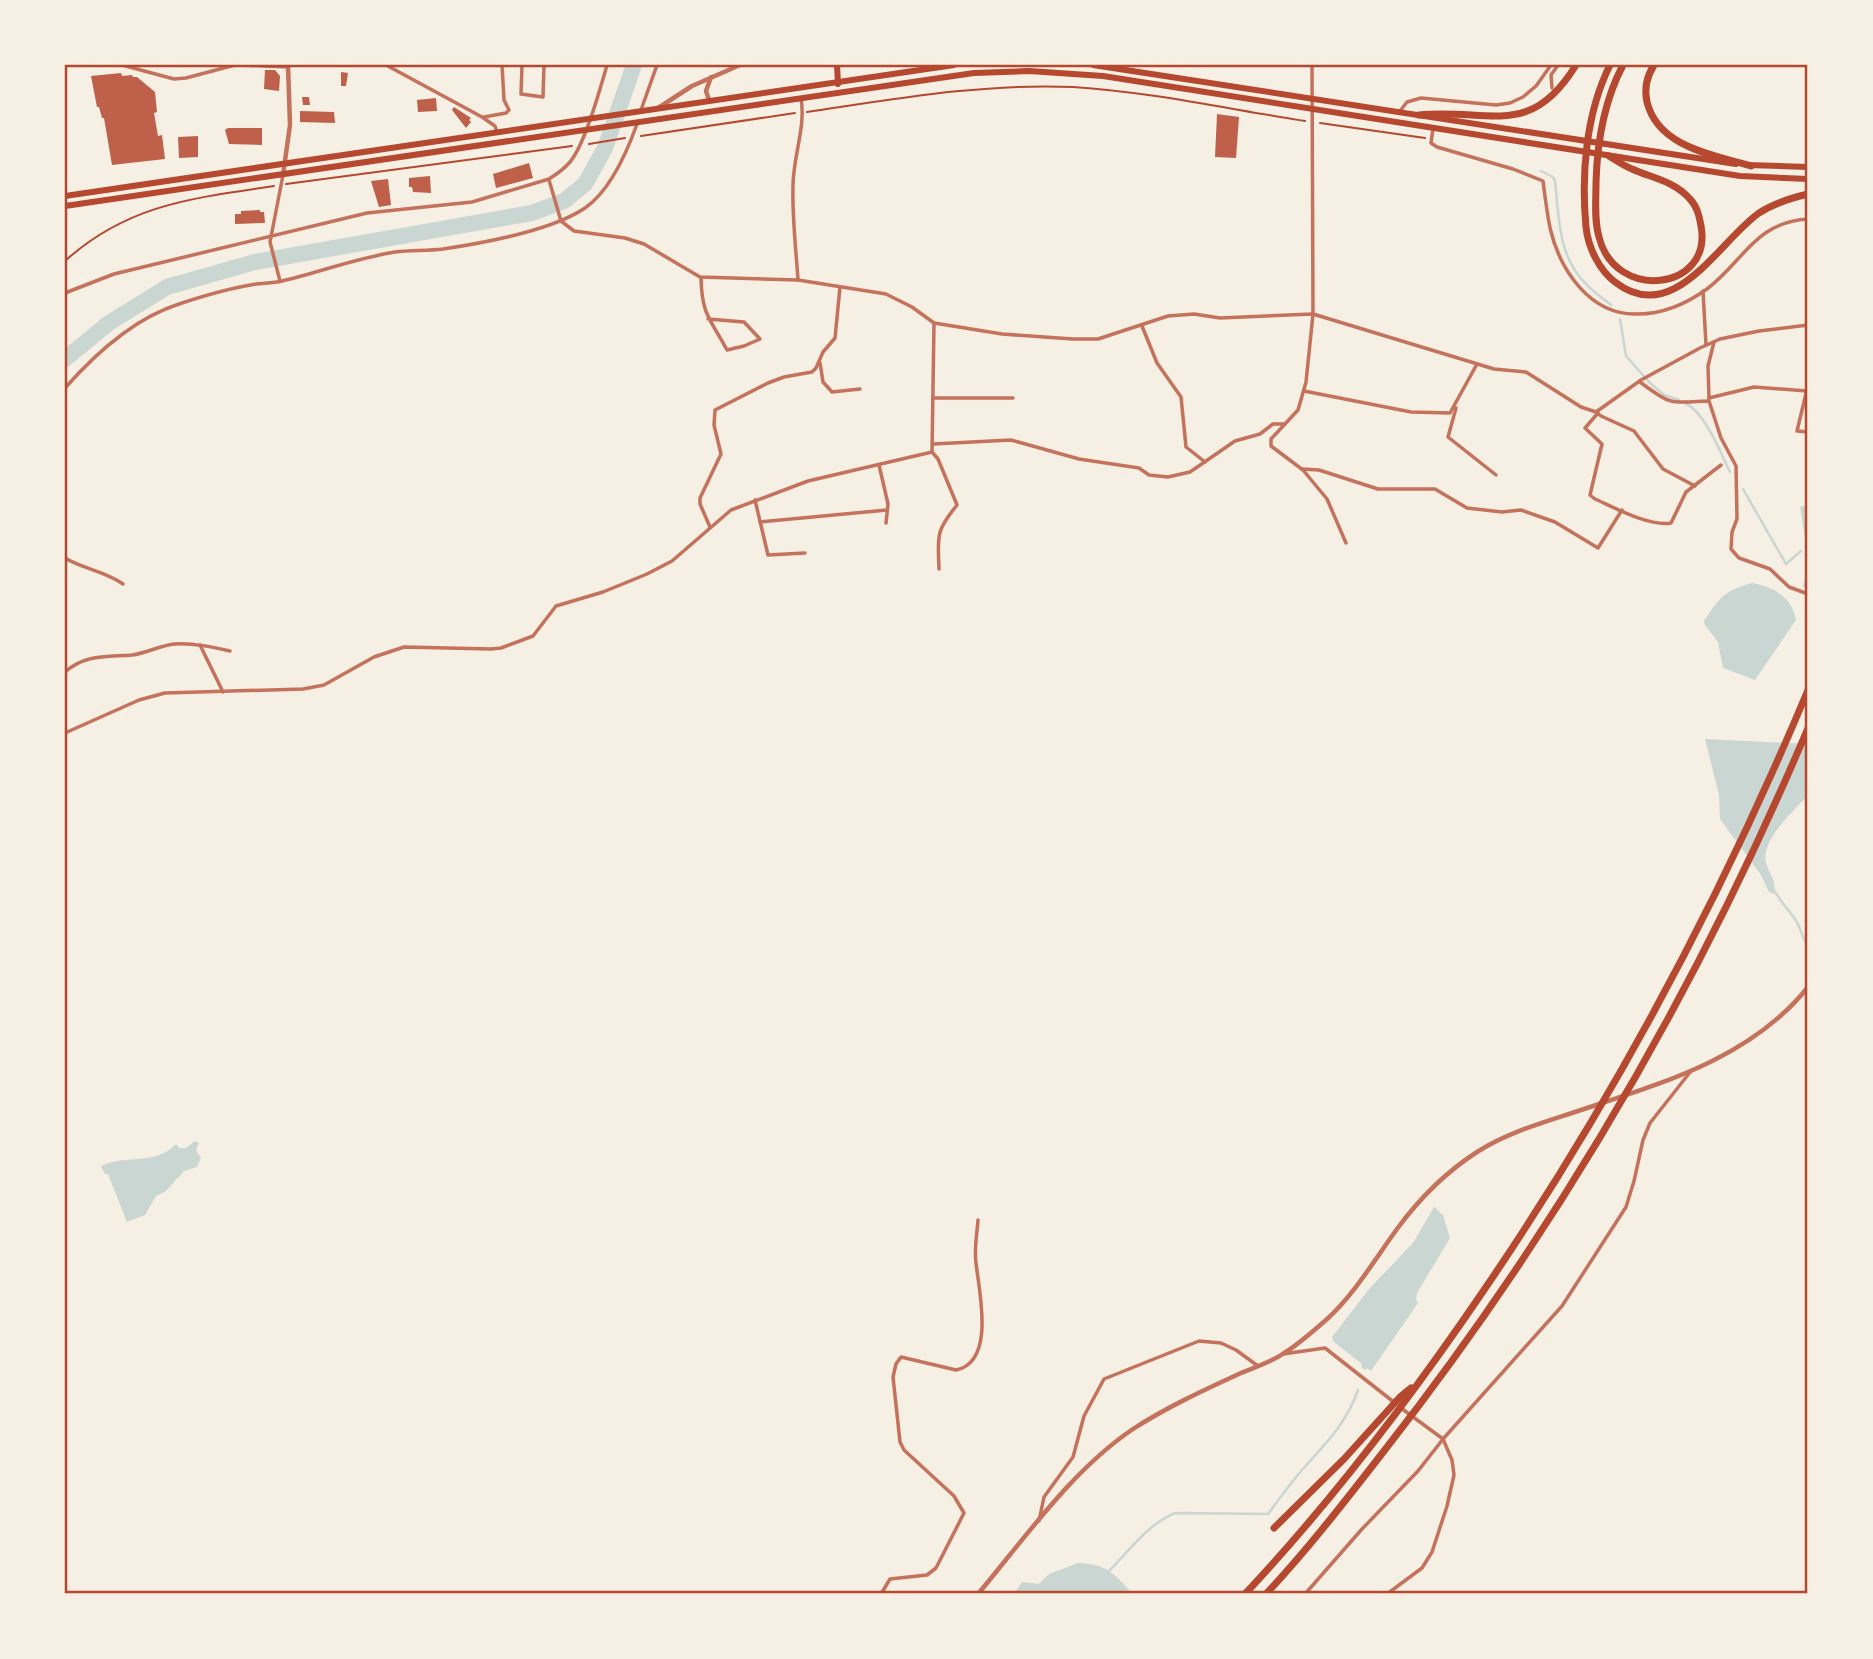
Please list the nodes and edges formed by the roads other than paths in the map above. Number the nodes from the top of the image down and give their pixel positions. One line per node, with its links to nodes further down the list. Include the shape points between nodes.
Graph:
1 (122, 65): 2 (street, via 174,79)
2 (237, 65): 21 (street)
3 (386, 65): 37 (street)
4 (502, 65): 37 (street, via 509,110)
5 (522, 65): 6 (street, via 521,94 543,97)
6 (544, 65)
7 (607, 65): 38 (street)
8 (657, 65): 33 (street)
9 (740, 65): 23 (street)
10 (837, 65): 24 (main road)
11 (954, 65): 24 (main road)
12 (1069, 65): 22 (main road)
13 (1093, 65): 29 (main road)
14 (1312, 65): 29 (street)
15 (1551, 65): 35 (street, via 1536,86 1510,103 1421,98 1407,102)
16 (1558, 65): 25 (street, via 1551,75)
17 (1576, 65): 36 (highway, via 1551,97 1528,113 1505,117)
18 (1610, 65): 54 (highway, via 1590,132 1585,174 1586,232 1600,266 1613,281 1627,290 1650,294 1672,290 1696,275 1756,215)
19 (1623, 65): 45 (highway, via 1609,97 1601,135 1596,176 1599,238 1615,265 1633,279 1650,282 1675,276 1689,267 1702,243 1699,212 1679,189)
20 (1654, 65): 47 (highway, via 1645,94 1658,126 1677,141)
21 (288, 66): 46 (street)
22 (1069, 73): 27 (main road, via 974,73); 34 (main road)
23 (712, 77): 30 (street, via 706,86); 32 (street)
24 (838, 81): 26 (main road); 27 (main road)
25 (1552, 88)
26 (770, 92): 30 (main road); 31 (main road)
27 (838, 92): 28 (main road)
28 (801, 98): 31 (main road); 62 (street, via 793,186)
29 (1311, 98): 34 (street); 35 (main road)
30 (709, 100): 32 (main road)
31 (769, 102): 39 (main road)
32 (658, 108): 33 (main road)
33 (639, 110): 38 (main road)
34 (1311, 111): 40 (main road); 66 (street)
35 (1399, 112): 36 (main road)
36 (1419, 115): 47 (main road)
37 (482, 117): 42 (street)
38 (592, 118): 41 (street); 42 (main road)
39 (636, 122): 41 (main road); 57 (street, via 602,191 586,207)
40 (1433, 129): 45 (main road); 53 (street, via 1431,143 1437,147)
41 (588, 130): 44 (main road); 51 (street, via 569,163)
42 (498, 132): 43 (main road)
43 (442, 141): 44 (main road); 46 (main road)
44 (444, 151): 50 (main road)
45 (1609, 156): 52 (main road, via 1740,176)
46 (286, 165): 50 (street); 55 (main road)
47 (1751, 166): 48 (main road)
48 (1808, 167)
49 (1543, 175): 53 (street)
50 (283, 176): 56 (main road); 59 (street)
51 (549, 179): 57 (street); 59 (street, via 472,202 367,213)
52 (1808, 179)
53 (1543, 181): 64 (street, via 1559,255 1572,278 1603,308 1651,314 1687,302)
54 (1808, 194)
55 (65, 196)
56 (65, 206)
57 (561, 220): 60 (street, via 574,231 644,244); 61 (street, via 507,236 443,249 396,252)
58 (1808, 221): 64 (street, via 1779,224 1763,234)
59 (271, 239): 61 (street); 65 (street, via 114,274)
60 (701, 277): 62 (street); 67 (street)
61 (279, 280): 77 (street, via 161,311 81,369)
62 (798, 280): 63 (street)
63 (840, 286): 68 (street, via 886,294); 73 (street, via 835,338)
64 (1703, 291): 72 (street)
65 (65, 293)
66 (1313, 314): 70 (street, via 1220,318 1194,313); 74 (street); 79 (street)
67 (708, 319): 67 (street, via 744,322 760,339 727,350)
68 (934, 323): 70 (street, via 1073,339 1098,339); 81 (street)
69 (1808, 325): 71 (street)
70 (1142, 326): 90 (street, via 1157,363 1181,397 1186,447)
71 (1714, 342): 72 (street); 83 (street, via 1708,366)
72 (1706, 345): 75 (street)
73 (820, 362): 78 (street, via 823,382 832,392); 101 (street, via 812,372 768,383 715,410 722,454 700,498)
74 (1478, 364): 84 (street); 85 (street, via 1526,372)
75 (1640, 381): 83 (street, via 1674,403); 85 (street)
76 (1808, 385): 80 (street)
77 (65, 388)
78 (860, 389)
79 (1304, 391): 84 (street, via 1411,412 1450,413); 86 (street, via 1298,410)
80 (1807, 391): 83 (street, via 1754,387); 87 (street, via 1797,431)
81 (933, 398): 82 (street); 88 (street)
82 (1013, 398)
83 (1709, 399): 107 (street, via 1721,438 1737,466 1737,519 1731,549 1740,558 1770,569 1789,587)
84 (1455, 407): 94 (street, via 1448,437)
85 (1597, 412): 95 (street, via 1634,431 1664,469); 98 (street, via 1585,428 1602,448 1590,495)
86 (1285, 424): 90 (street, via 1273,424 1260,434 1235,441); 93 (street, via 1271,439 1271,446)
87 (1808, 432)
88 (933, 444): 89 (street); 90 (street, via 1011,440 1168,477 1190,472)
89 (932, 452): 91 (street); 105 (street, via 957,505 938,533)
90 (1205, 462)
91 (879, 465): 96 (street, via 807,481); 97 (street)
92 (1721, 465): 95 (street)
93 (1301, 469): 98 (street, via 1319,470 1378,489 1435,489 1467,508 1521,510 1555,522 1598,548); 102 (street, via 1327,499)
94 (1496, 475)
95 (1695, 486): 98 (street, via 1682,498 1671,523 1662,525)
96 (755, 500): 99 (street); 101 (street, via 731,510)
97 (887, 510): 99 (street); 100 (street)
98 (1622, 510)
99 (760, 522): 103 (street, via 768,555)
100 (886, 523)
101 (710, 527): 112 (street, via 672,561 603,592 556,606 533,636 501,648 404,648 374,657 324,685)
102 (1346, 543)
103 (805, 553)
104 (65, 558): 106 (street)
105 (939, 569)
106 (123, 584)
107 (1808, 594)
108 (200, 645): 109 (street); 110 (street, via 174,644 133,655 99,656); 112 (street)
109 (230, 651)
110 (65, 672)
111 (1808, 690): 120 (highway, via 1675,976 1527,1227)
112 (223, 692): 114 (street, via 150,696)
113 (1808, 727): 127 (highway, via 1742,875 1627,1092 1521,1262 1418,1406)
114 (65, 733)
115 (1808, 987): 116 (street, via 1787,1011 1738,1048)
116 (1691, 1072): 118 (street, via 1542,1122 1479,1150 1441,1179 1328,1318); 121 (street, via 1650,1123 1626,1207 1562,1306)
117 (978, 1220): 124 (street, via 975,1260 983,1329 976,1356 965,1368 956,1370 901,1357 893,1377 897,1429 904,1450 954,1496 964,1513 936,1568 927,1576 890,1579)
118 (1283, 1354): 119 (street); 121 (street, via 1325,1348)
119 (1258, 1366): 122 (street, via 1175,1405 1123,1437 1077,1478); 122 (street, via 1221,1343 1199,1341 1104,1379 1084,1416 1073,1457 1044,1497)
120 (1422, 1380): 123 (highway, via 1400,1397); 126 (highway, via 1320,1509)
121 (1443, 1439): 128 (street); 129 (street, via 1454,1475 1432,1552 1422,1568)
122 (1039, 1522): 125 (street)
123 (1274, 1528)
124 (881, 1594)
125 (978, 1594)
126 (1245, 1594)
127 (1268, 1594)
128 (1305, 1594)
129 (1387, 1594)

